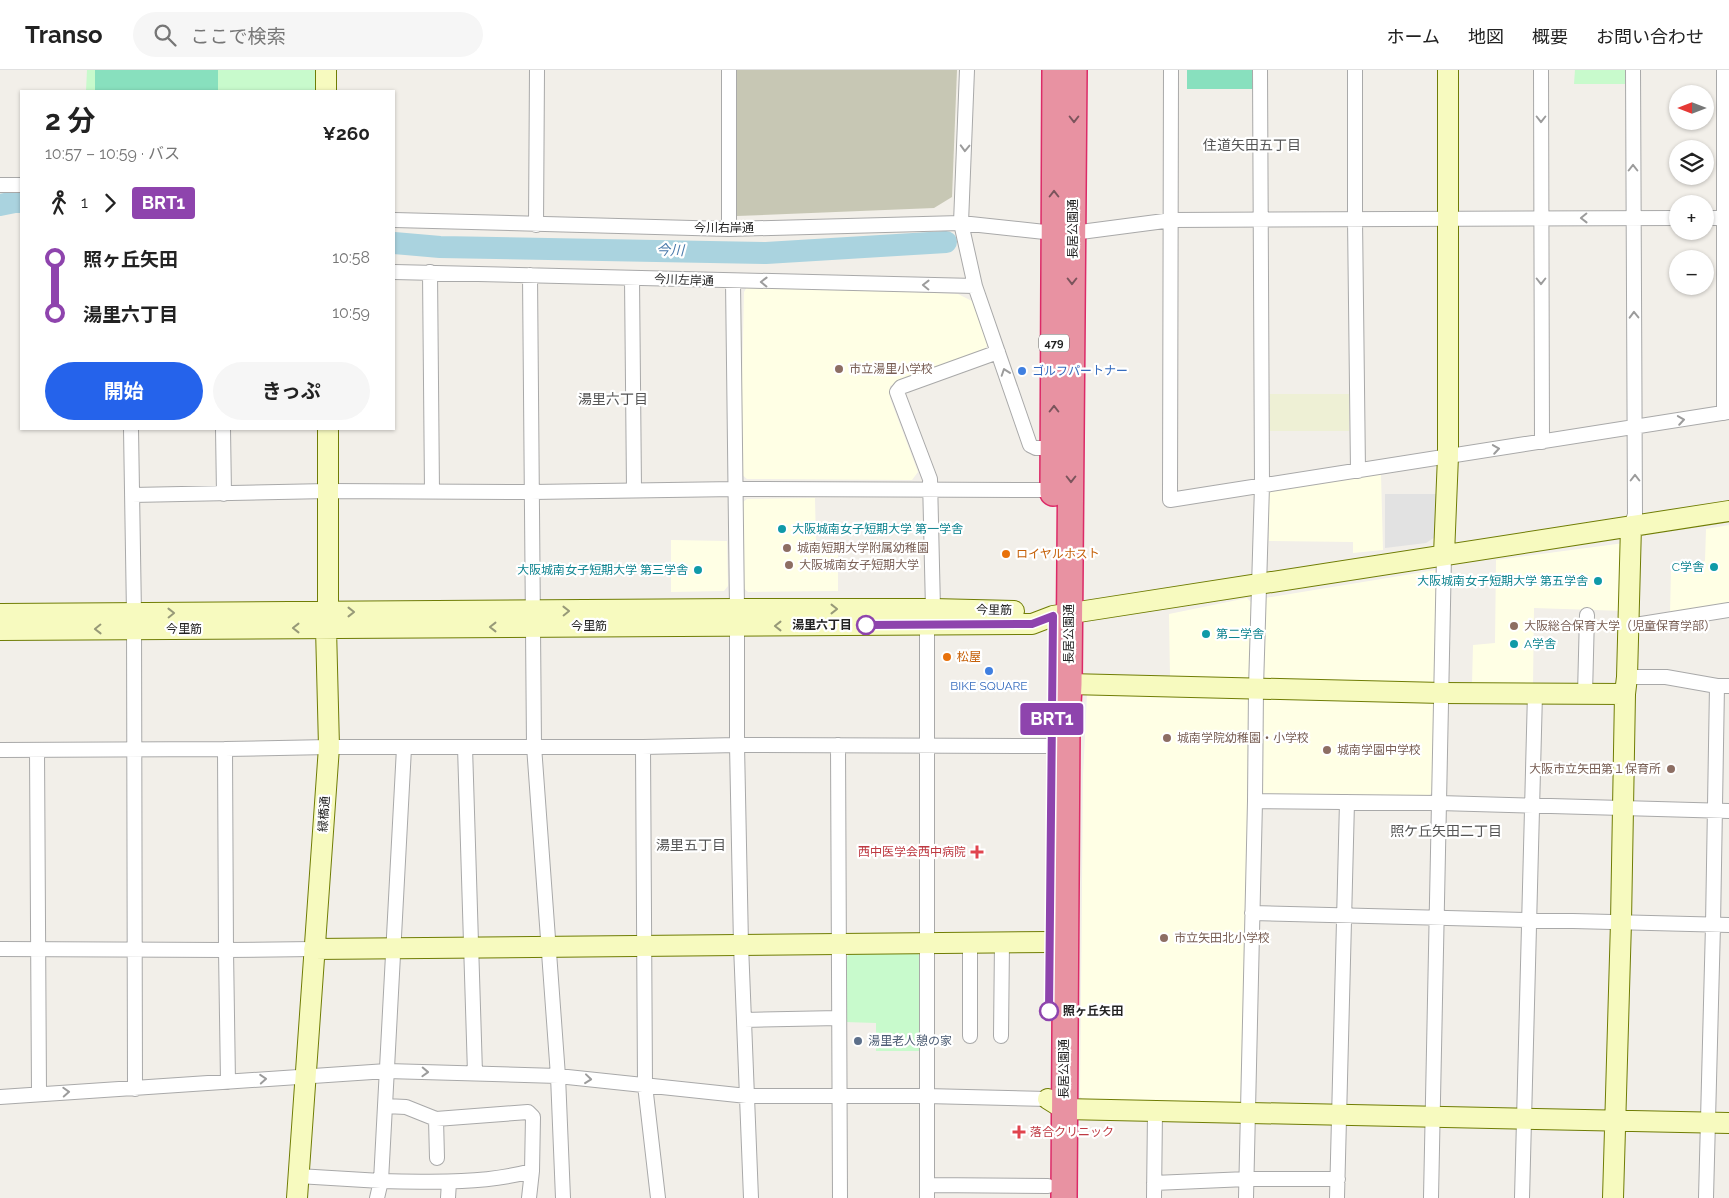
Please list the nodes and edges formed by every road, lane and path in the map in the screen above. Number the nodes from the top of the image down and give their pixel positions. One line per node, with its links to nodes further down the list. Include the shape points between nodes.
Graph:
1 (326, 70): 14 (street)
2 (537, 70): 27 (street)
3 (729, 70): 28 (street)
4 (967, 70): 26 (street, one-way to 26)
5 (1055, 70): 29 (highway, 長居公園通 / 479, one-way to 5)
6 (1074, 70): 29 (highway, 長居公園通 / 479, one-way to 29)
7 (1171, 70): 24 (street)
8 (1260, 70): 25 (street)
9 (1355, 70): 21 (street)
10 (1448, 70): 22 (street)
11 (1541, 70): 18 (street, one-way to 18)
12 (1633, 70): 17 (street, one-way to 12)
13 (1724, 70): 20 (street)
14 (326, 90)
15 (0, 184): 16 (street)
16 (20, 185)
17 (1633, 217): 18 (street, 今川右岸通, one-way to 18); 19 (street, 今川右岸通); 38 (street, one-way to 17)
18 (1542, 218): 22 (street, 今川右岸通); 42 (street, one-way to 42)
19 (1669, 218)
20 (1726, 218): 37 (street)
21 (1355, 219): 22 (street, 今川右岸通); 25 (street, 今川右岸通); 45 (street)
22 (1448, 219): 44 (street)
23 (395, 220): 27 (street, 今川右岸通)
24 (1172, 220): 25 (street, 今川右岸通); 29 (street, 今川右岸通); 46 (street, via 1170,500)
25 (1260, 220): 46 (street)
26 (961, 223): 28 (street, 今川右岸通); 29 (street, 今川右岸通); 35 (street)
27 (536, 225): 28 (street, 今川右岸通)
28 (729, 229)
29 (1064, 233): 43 (highway, 長居公園通 / 479, one-way to 29); 62 (highway, 長居公園通 / 479, one-way to 62)
30 (395, 272): 31 (street, 今川左岸通)
31 (430, 272): 32 (street, 今川左岸通); 52 (street)
32 (530, 275): 33 (street, 今川左岸通); 53 (street)
33 (632, 278): 34 (street, 今川左岸通); 48 (street)
34 (733, 281): 35 (street, 今川左岸通, one-way to 34); 47 (street)
35 (975, 286): 36 (street)
36 (998, 352): 43 (street, one-way to 36, via 1030,445); 49 (street, via 902,387 897,392 930,479)
37 (1726, 412): 38 (street, one-way to 37)
38 (1635, 427): 42 (street); 57 (street, one-way to 38, via 1635,515)
39 (131, 430): 55 (street)
40 (223, 430): 54 (street)
41 (328, 430): 51 (street, 緑橋通)
42 (1542, 442): 44 (street, one-way to 42)
43 (1054, 448): 50 (highway, 長居公園通 / 479)
44 (1448, 456): 45 (street); 58 (street)
45 (1358, 471): 46 (street)
46 (1262, 486): 59 (street)
47 (736, 489): 48 (street); 49 (street); 64 (street)
48 (634, 490): 53 (street)
49 (930, 490): 50 (street); 65 (street)
50 (1053, 490): 62 (highway, 長居公園通 / 479)
51 (328, 491): 52 (street); 54 (street); 67 (street, 緑橋通)
52 (432, 492): 53 (street)
53 (532, 492): 66 (street)
54 (224, 494): 55 (street)
55 (132, 496): 68 (street)
56 (1729, 511): 57 (street, 今里筋)
57 (1631, 526): 58 (street, 今里筋); 69 (street)
58 (1444, 555): 59 (street, 今里筋); 75 (street)
59 (1259, 584): 62 (street, 今里筋); 74 (street)
60 (1729, 610): 69 (street)
61 (0, 614): 68 (street, 今里筋)
62 (1061, 615): 65 (street, 今里筋, via 1032,624); 71 (highway, 長居公園通 / 479); 82 (highway, 長居公園通 / 479)
63 (1587, 615): 77 (street)
64 (737, 617): 65 (street, 今里筋); 66 (street, 今里筋); 78 (street)
65 (930, 617): 81 (street)
66 (533, 619): 67 (street, 今里筋); 80 (street)
67 (327, 620): 68 (street, 今里筋); 83 (street, 緑橋通)
68 (134, 621): 70 (street, 今里筋, one-way to 70); 87 (street)
69 (1628, 626): 72 (street)
70 (0, 630)
71 (1069, 684): 74 (street); 135 (highway, 長居公園通 / 479)
72 (1626, 686): 73 (street, via 1666,677); 77 (street); 95 (street)
73 (1723, 686): 96 (street)
74 (1256, 688): 75 (street); 91 (street)
75 (1442, 693): 76 (street); 93 (street)
76 (1534, 693): 77 (street); 94 (street)
77 (1585, 694)
78 (737, 745): 79 (street); 85 (street); 110 (street)
79 (838, 745): 81 (street); 107 (street)
80 (534, 746): 84 (street); 85 (street); 113 (street)
81 (927, 746): 82 (street); 108 (street)
82 (1052, 746): 106 (highway, 長居公園通 / 479)
83 (329, 747): 86 (street); 90 (street); 117 (street, 緑橋通)
84 (464, 747): 86 (street); 112 (street)
85 (642, 747): 109 (street)
86 (404, 748): 111 (street)
87 (134, 749): 89 (street); 90 (street); 116 (street)
88 (0, 750): 89 (street)
89 (37, 750): 115 (street)
90 (225, 750): 118 (street)
91 (1255, 800): 92 (street); 97 (street)
92 (1347, 802): 93 (street); 98 (street)
93 (1439, 803): 94 (street); 99 (street)
94 (1532, 807): 95 (street); 100 (street)
95 (1622, 809): 96 (street); 101 (street)
96 (1722, 811): 102 (street)
97 (1252, 912): 98 (street); 138 (street)
98 (1344, 915): 99 (street); 139 (street)
99 (1436, 917): 100 (street); 140 (street)
100 (1528, 920): 101 (street); 142 (street)
101 (1621, 922): 102 (street); 143 (street)
102 (1713, 925): 103 (street); 144 (street)
103 (1729, 925)
104 (970, 942): 105 (street); 108 (street); 121 (street)
105 (1002, 942): 106 (street); 122 (street)
106 (1050, 942): 135 (highway, 長居公園通 / 479)
107 (838, 944): 108 (street); 110 (street); 119 (street)
108 (927, 944): 133 (street)
109 (643, 945): 110 (street); 113 (street); 128 (street)
110 (741, 945): 120 (street)
111 (393, 948): 112 (street); 117 (street); 123 (street)
112 (472, 948): 113 (street); 124 (street)
113 (549, 948): 126 (street)
114 (0, 949): 115 (street)
115 (39, 949): 116 (street); 130 (street)
116 (135, 949): 118 (street); 129 (street)
117 (314, 949): 118 (street); 125 (street, 緑橋通)
118 (226, 950): 127 (street)
119 (839, 1018): 120 (street); 132 (street)
120 (744, 1020): 131 (street)
121 (970, 1036)
122 (1001, 1036)
123 (387, 1071): 124 (street, one-way to 124); 125 (street); 136 (street)
124 (475, 1073): 126 (street)
125 (305, 1076): 127 (street, one-way to 125); 148 (street, 緑橋通)
126 (558, 1076): 128 (street, one-way to 128); 160 (street)
127 (228, 1082): 129 (street)
128 (645, 1085): 131 (street); 161 (street)
129 (135, 1089): 130 (street, one-way to 129)
130 (39, 1094): 134 (street)
131 (747, 1096): 132 (street); 162 (street)
132 (840, 1096): 133 (street); 163 (street)
133 (926, 1096): 135 (street); 154 (street)
134 (0, 1097)
135 (1056, 1104): 137 (street); 155 (highway, 長居公園通 / 479)
136 (385, 1106): 141 (street, via 406,1107); 151 (street)
137 (1156, 1112): 138 (street); 153 (street)
138 (1249, 1113): 139 (street); 149 (street)
139 (1339, 1115): 140 (street); 150 (street)
140 (1432, 1118): 142 (street); 167 (street)
141 (436, 1119): 146 (street); 147 (street, via 528,1112 533,1117)
142 (1524, 1120): 143 (street); 168 (street)
143 (1615, 1120): 144 (street); 169 (street)
144 (1708, 1123): 145 (street); 170 (street)
145 (1729, 1123)
146 (437, 1158)
147 (532, 1171): 152 (street, via 488,1180); 159 (street)
148 (298, 1176): 151 (street); 156 (street, 緑橋通)
149 (1247, 1179): 150 (street); 153 (street); 165 (street)
150 (1338, 1179): 166 (street)
151 (381, 1181): 152 (street); 157 (street)
152 (449, 1182): 158 (street)
153 (1154, 1183): 164 (street)
154 (927, 1192): 155 (street)
155 (1053, 1194)
156 (297, 1198)
157 (378, 1198)
158 (448, 1198)
159 (529, 1198)
160 (562, 1198)
161 (658, 1198)
162 (751, 1198)
163 (840, 1198)
164 (1154, 1198)
165 (1246, 1198)
166 (1338, 1198)
167 (1431, 1198)
168 (1522, 1198)
169 (1613, 1198)
170 (1706, 1198)

